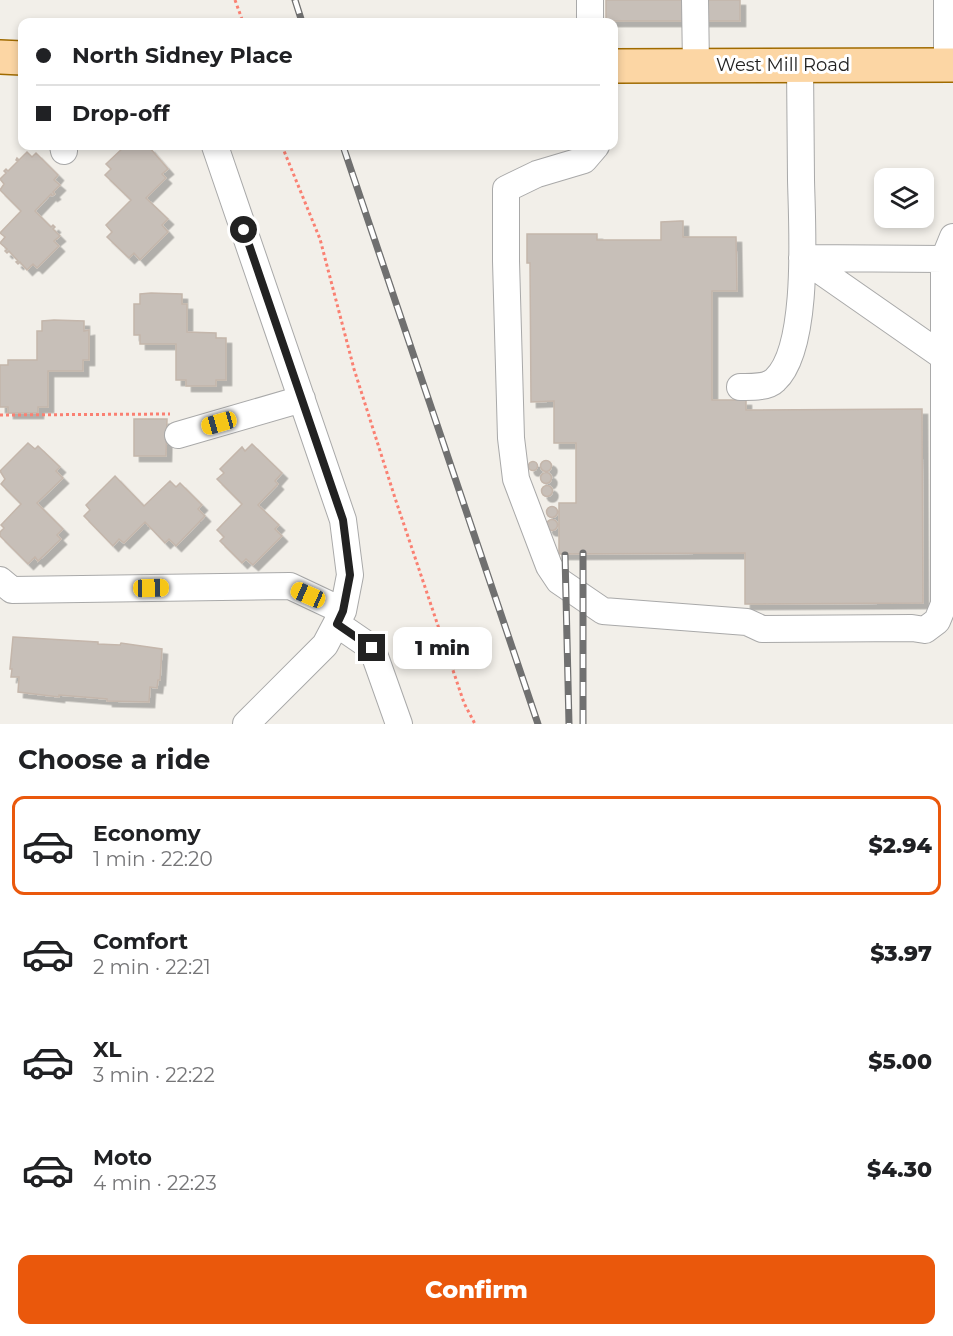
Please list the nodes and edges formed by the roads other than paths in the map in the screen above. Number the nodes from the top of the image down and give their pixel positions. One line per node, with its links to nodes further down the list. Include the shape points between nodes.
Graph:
1 (590, 0): 4 (street)
2 (695, 0): 10 (street)
3 (947, 0): 8 (street)
4 (590, 18)
5 (0, 57): 6 (main road)
6 (18, 58)
7 (800, 65): 8 (main road, West Mill Road); 10 (main road, West Mill Road); 16 (street)
8 (950, 65)
9 (618, 66): 10 (main road, West Mill Road)
10 (696, 66)
11 (18, 76): 12 (main road)
12 (0, 77)
13 (216, 150): 19 (street)
14 (593, 150): 17 (street, via 584,160 537,174 506,189 506,261 511,438 516,479 549,566 559,581 603,611 747,622 762,629 925,630 937,621 944,604)
15 (948, 248): 16 (street); 17 (street)
16 (802, 258): 17 (street); 18 (street, via 798,318 786,363 772,383)
17 (944, 357)
18 (740, 387)
19 (302, 399): 20 (street); 22 (street, via 343,520 350,575)
20 (178, 435)
21 (0, 580): 22 (street, via 12,590 290,586)
22 (340, 617): 23 (street, via 326,645); 24 (street, via 372,648)
23 (246, 724)
24 (399, 724)

